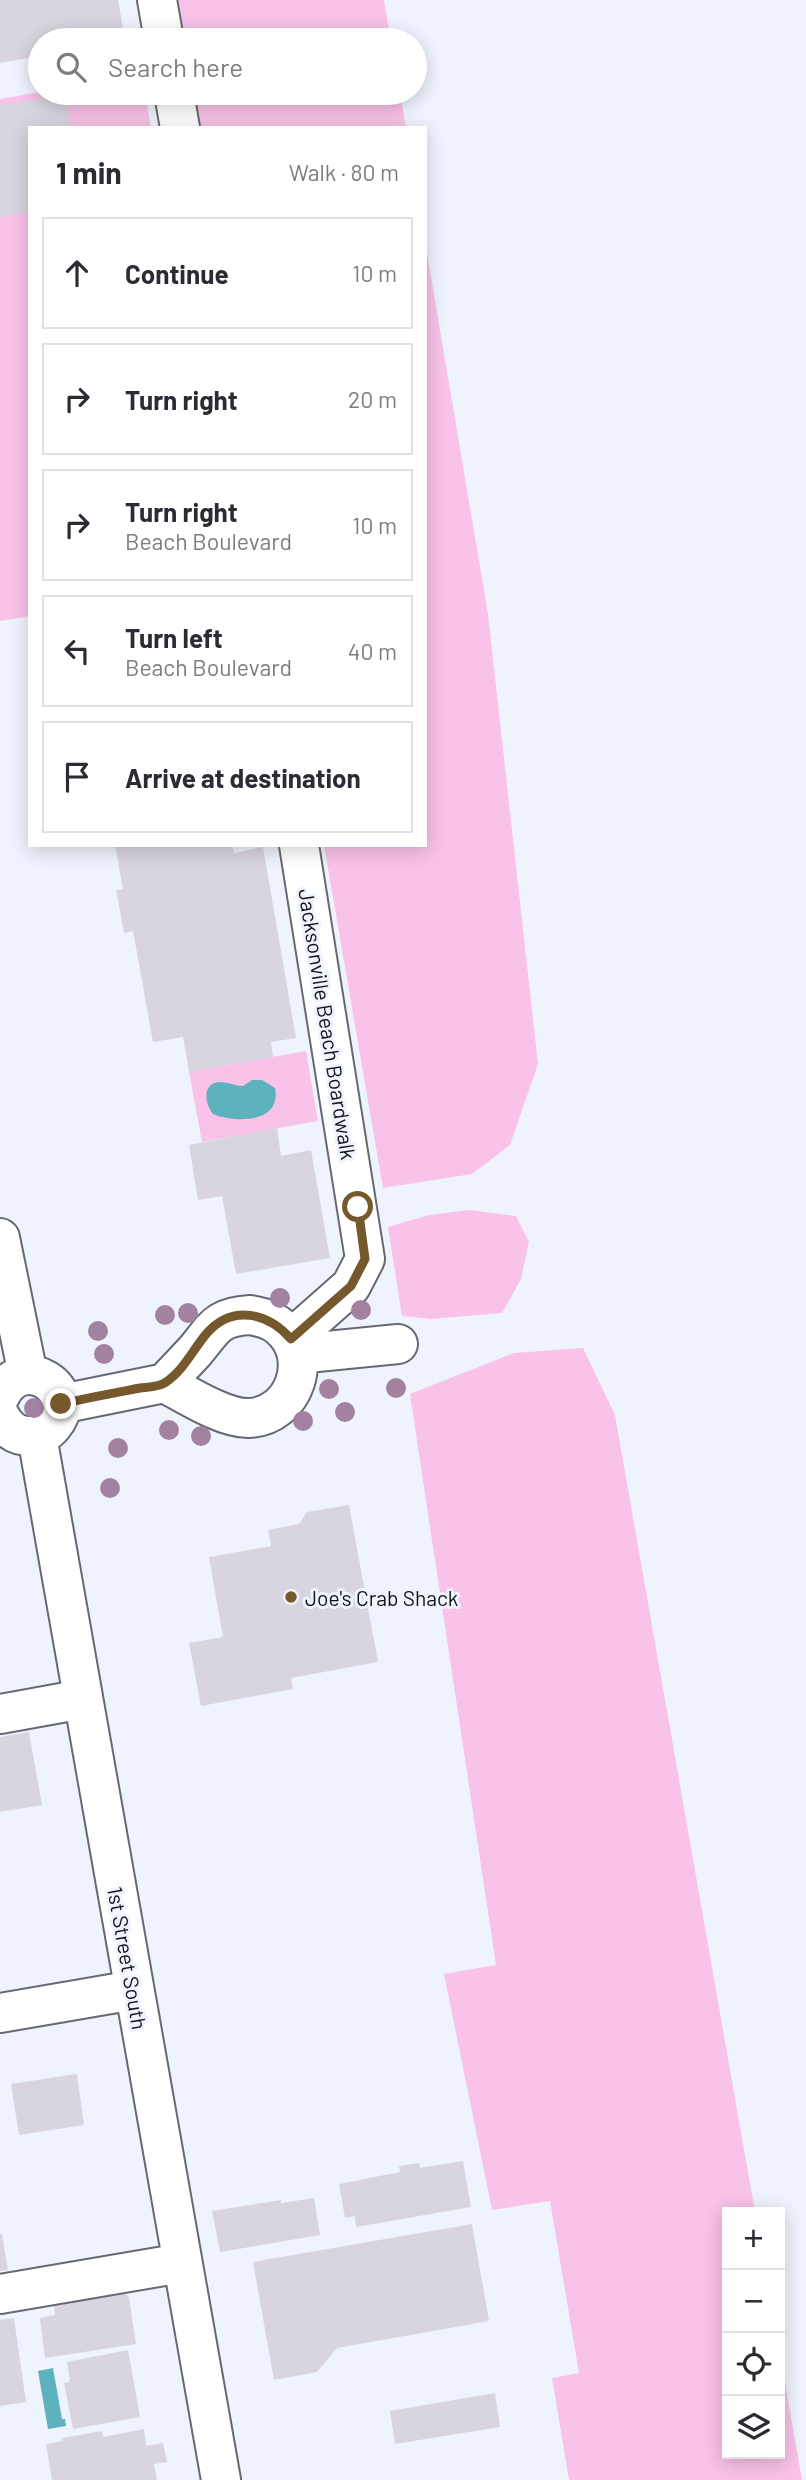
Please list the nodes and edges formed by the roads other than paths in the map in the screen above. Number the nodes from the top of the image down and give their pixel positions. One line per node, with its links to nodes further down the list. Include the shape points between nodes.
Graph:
1 (157, 0): 2 (street)
2 (162, 28)
3 (176, 105): 4 (street)
4 (180, 126)
5 (299, 847): 8 (street, Jacksonville Beach Boardwalk, via 365,1259 351,1286)
6 (0, 1238): 10 (street, 1st Street South)
7 (398, 1344): 8 (street)
8 (294, 1347): 9 (street, via 280,1327 266,1318 234,1316 207,1333); 9 (street, via 299,1373 293,1390 282,1405 267,1414 232,1416)
9 (165, 1383): 10 (street, via 61,1404 57,1420 47,1432)
10 (10, 1411): 11 (street, 1st Street South)
11 (83, 1699): 12 (street); 13 (street, 1st Street South)
12 (0, 1714)
13 (134, 1990): 14 (street); 15 (street, 1st Street South)
14 (0, 2013)
15 (182, 2263): 16 (street); 17 (street, 1st Street South)
16 (0, 2294)
17 (221, 2480)

